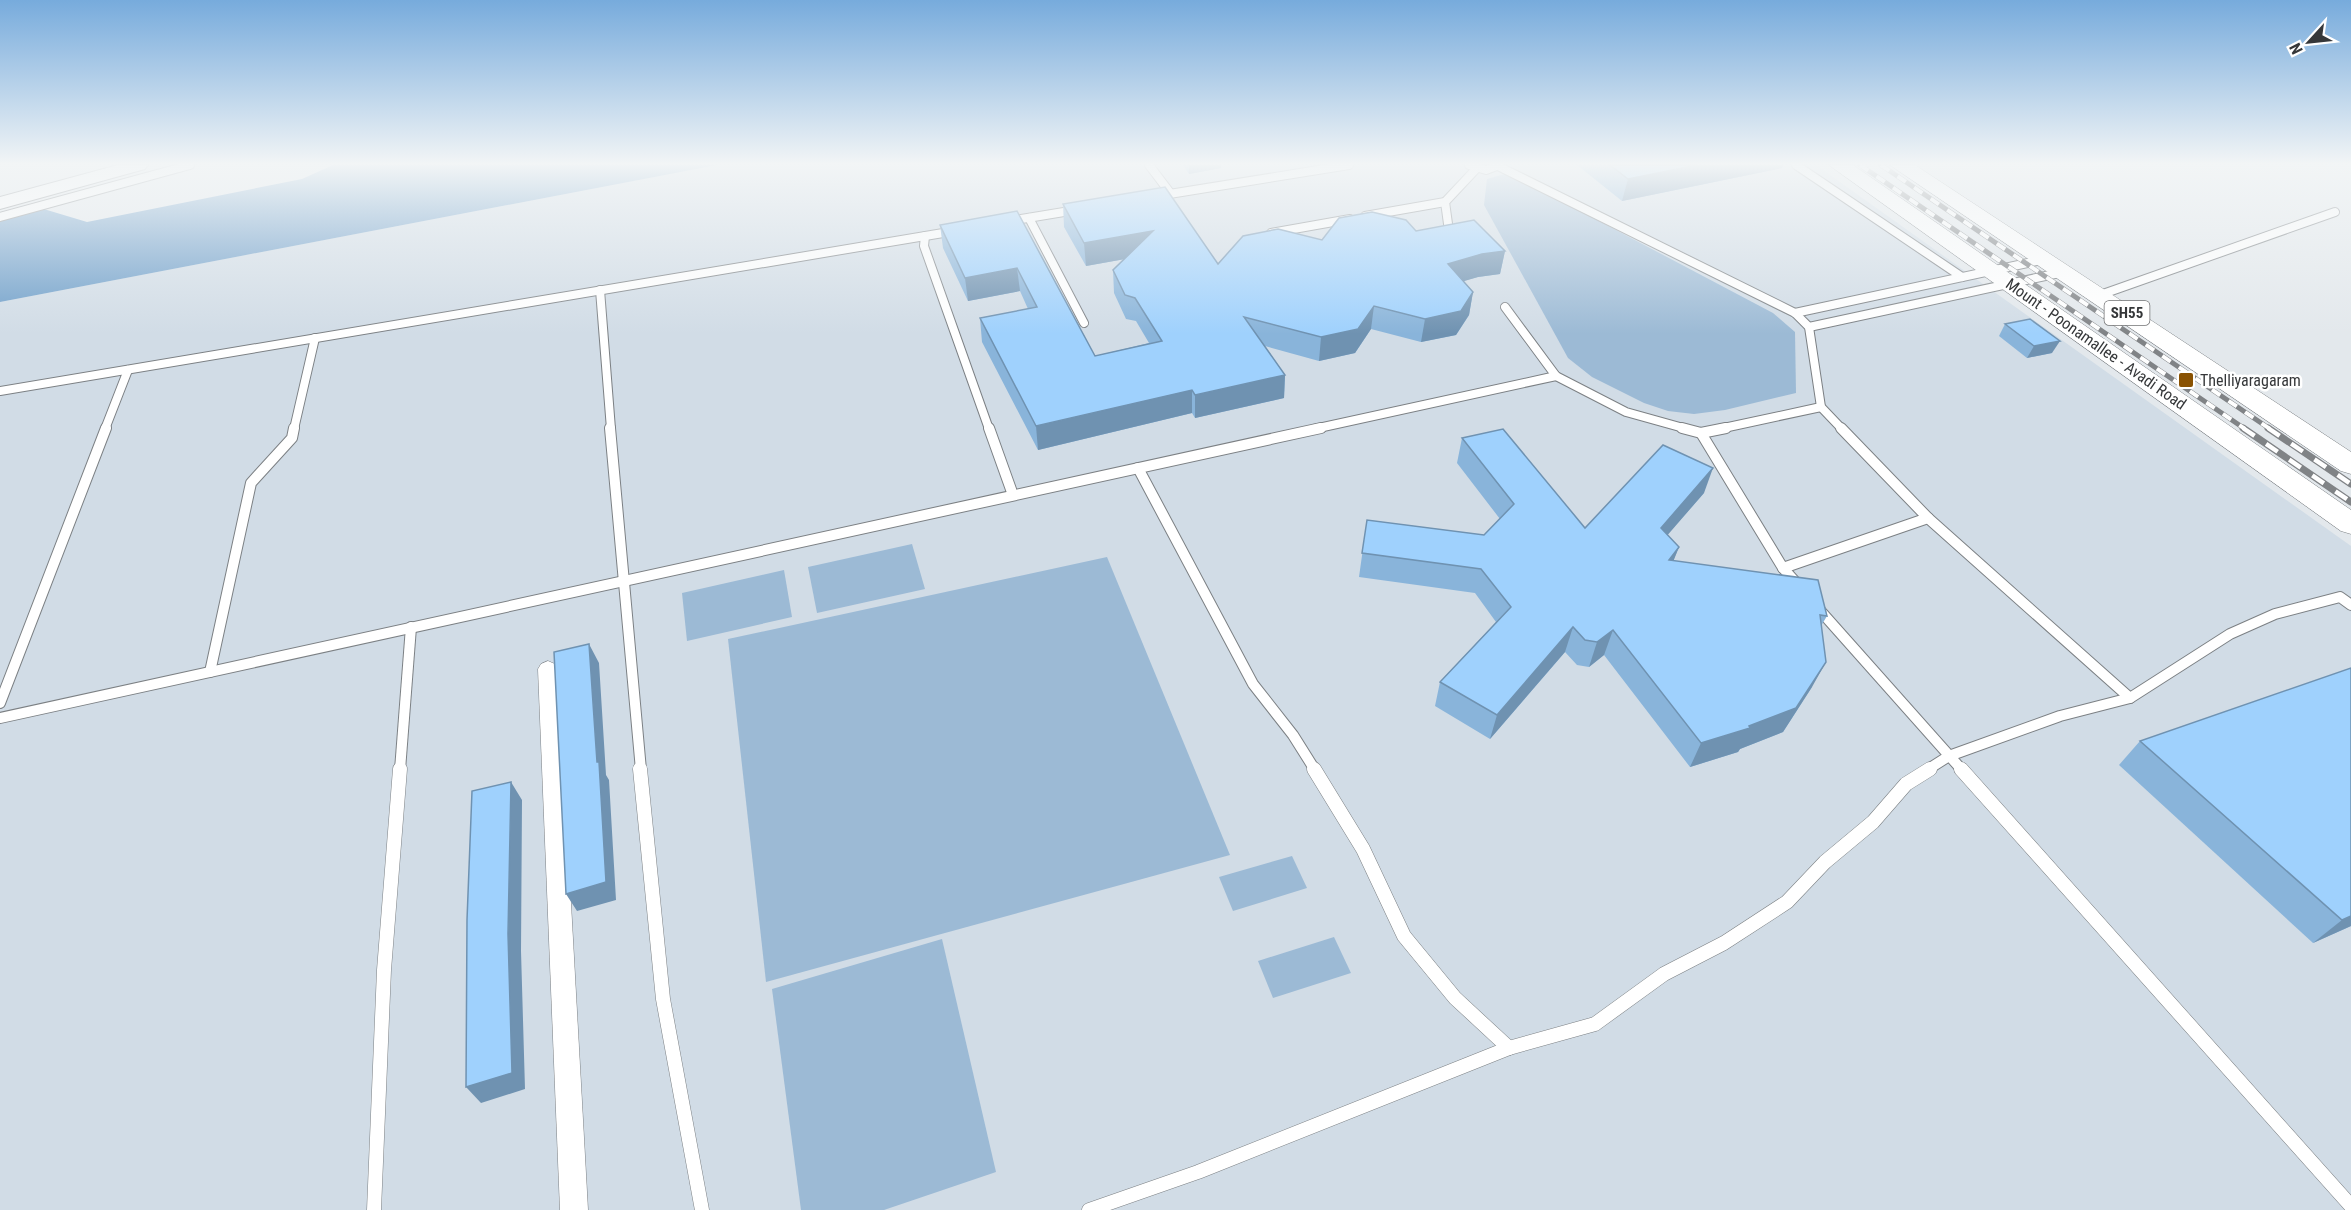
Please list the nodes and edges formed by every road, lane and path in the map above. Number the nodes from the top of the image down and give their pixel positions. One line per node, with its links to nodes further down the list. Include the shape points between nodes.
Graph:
1 (1006, 221): 10 (lane)
2 (1031, 221): 22 (lane)
3 (1334, 221): 13 (lane)
4 (1447, 221): 12 (lane)
5 (1611, 221): 21 (lane)
6 (1880, 221): 16 (lane)
7 (1922, 221): 17 (main road, Mount - Poonamallee - Avadi Road / SH55)
8 (1987, 221): 15 (main road, SH55)
9 (2308, 221): 19 (lane)
10 (1003, 222)
11 (960, 230): 14 (lane)
12 (1449, 231)
13 (1264, 234)
14 (925, 236): 18 (lane); 32 (lane, via 924,246)
15 (2055, 266): 17 (lane); 17 (lane); 19 (main road, SH55)
16 (1962, 277): 17 (lane); 21 (lane)
17 (2002, 277): 23 (lane); 34 (main road, Mount - Poonamallee - Avadi Road / SH55)
18 (600, 290): 24 (lane); 36 (lane)
19 (2100, 295): 30 (main road, SH55)
20 (1505, 307): 26 (lane)
21 (1795, 313): 23 (lane)
22 (1084, 323)
23 (1809, 327): 28 (lane)
24 (315, 338): 25 (lane); 40 (lane, via 292,438 252,483)
25 (128, 370): 27 (lane); 42 (lane)
26 (1556, 376): 29 (lane, via 1626,412); 31 (lane)
27 (0, 391)
28 (1821, 407): 29 (lane); 33 (lane)
29 (1701, 432): 35 (lane)
30 (2351, 465)
31 (1138, 468): 32 (lane); 45 (lane, via 1253,684 1293,735 1363,849 1404,936 1455,998)
32 (1013, 495): 36 (lane)
33 (1928, 518): 35 (lane); 41 (lane)
34 (2351, 524)
35 (1783, 568): 44 (lane)
36 (622, 581): 38 (lane); 49 (lane, via 663,999)
37 (2351, 605): 41 (lane, via 2340,597 2275,614 2196,654)
38 (411, 627): 40 (lane); 47 (lane, via 384,970)
39 (548, 669): 48 (street)
40 (210, 672): 43 (lane)
41 (2130, 698): 44 (lane, via 2060,716)
42 (0, 703)
43 (0, 718)
44 (1949, 756): 45 (lane, via 1906,784 1873,822 1825,862 1787,902 1664,974 1595,1024); 46 (lane)
45 (1509, 1048): 50 (lane, via 1198,1172)
46 (2351, 1206)
47 (374, 1210)
48 (574, 1210)
49 (702, 1210)
50 (1089, 1210)

